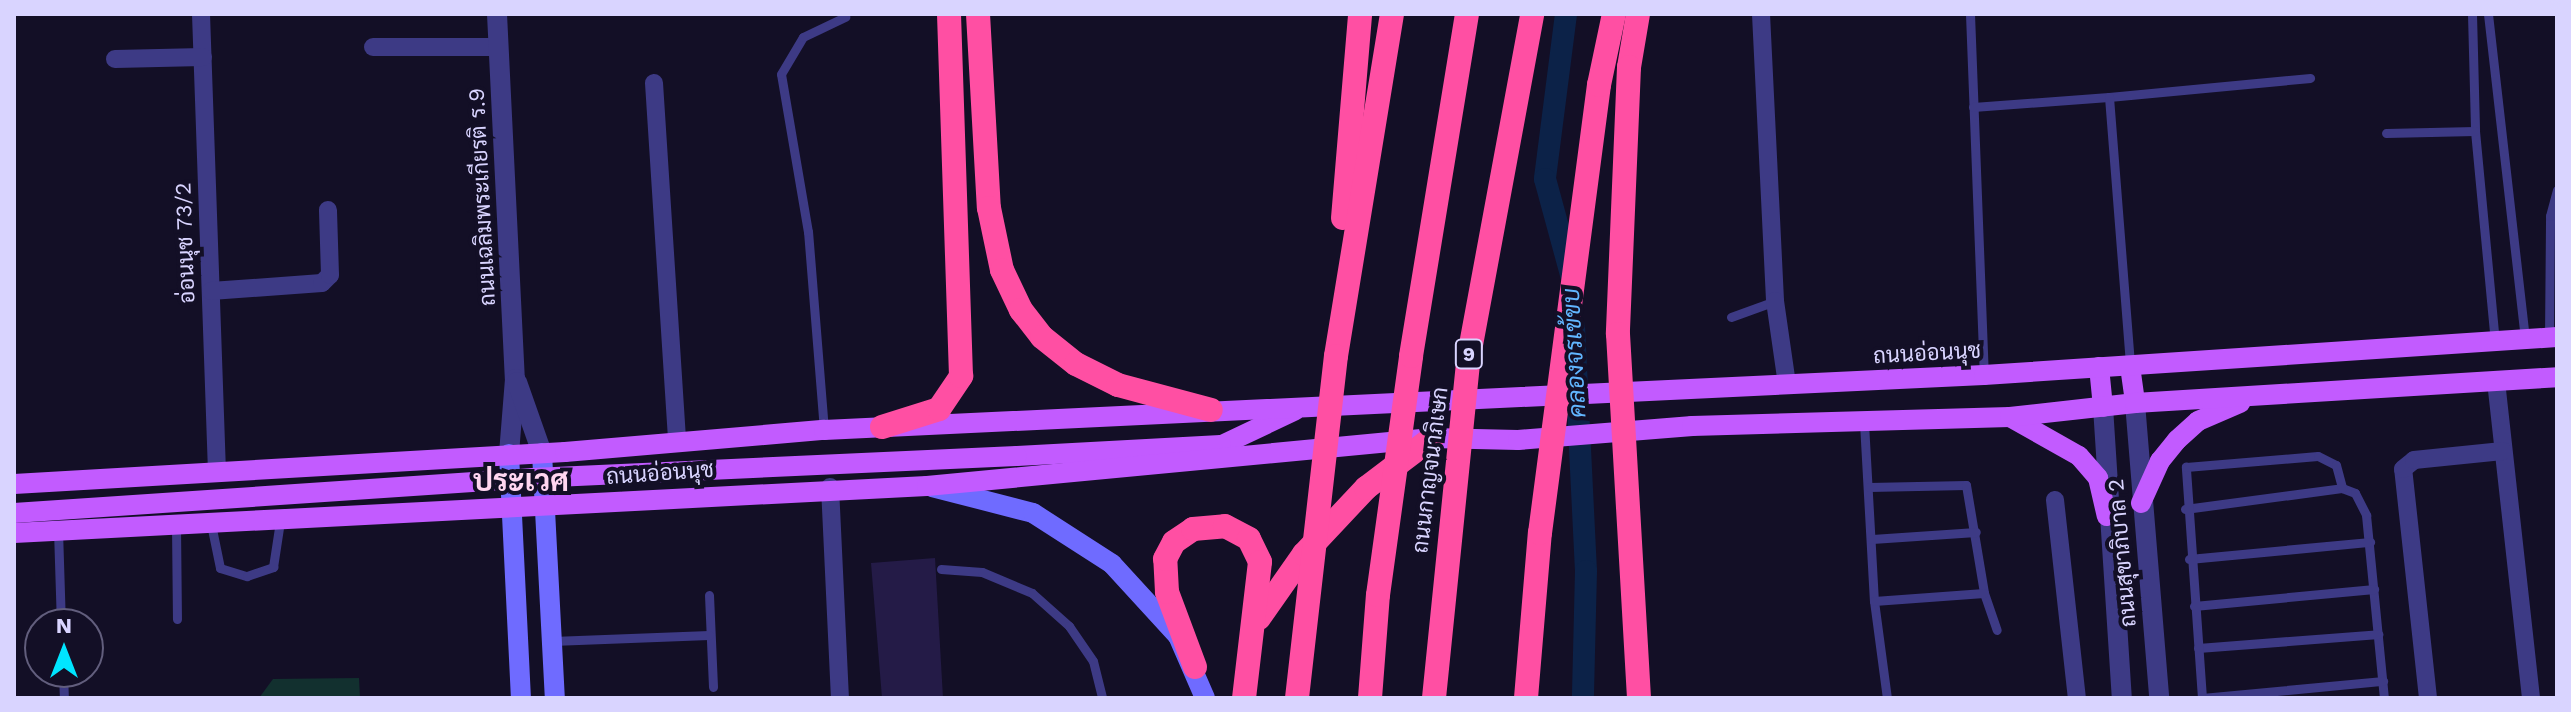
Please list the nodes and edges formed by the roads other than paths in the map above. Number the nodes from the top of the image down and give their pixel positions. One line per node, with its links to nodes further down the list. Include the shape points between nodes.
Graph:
1 (201, 14): 18 (street, อ่อนนุช 73/2)
2 (497, 14): 17 (street, ถนนเฉลิมพระเกียรติ ร.9)
3 (949, 14): 50 (highway, via 961,376 939,409)
4 (978, 14): 47 (highway, via 989,208 1002,270 1021,310 1042,337 1076,364 1118,385)
5 (1360, 14): 35 (highway)
6 (1392, 14): 35 (highway)
7 (1467, 14): 109 (highway, ถนนกาญจนาภิเษก, bridge, via 1411,356 1378,595)
8 (1532, 14): 110 (highway, ถนนกาญจนาภิเษก / 9, bridge, via 1468,361)
9 (1614, 14): 111 (highway, bridge, via 1599,85 1540,533)
10 (1638, 14): 112 (highway, bridge, via 1629,67 1618,334)
11 (1761, 14): 30 (street)
12 (1970, 14): 23 (lane)
13 (2472, 14): 24 (lane)
14 (2488, 14): 33 (lane)
15 (845, 17): 51 (lane, via 803,37 781,74 808,232)
16 (373, 47): 17 (street)
17 (499, 47): 40 (street, ถนนเฉลิมพระเกียรติ ร.9)
18 (203, 57): 19 (street); 29 (street, อ่อนนุช 73/2)
19 (115, 59)
20 (2310, 78): 22 (lane)
21 (654, 83): 53 (street)
22 (2109, 97): 23 (lane); 36 (lane)
23 (1973, 107): 38 (lane)
24 (2475, 131): 25 (lane); 34 (lane)
25 (2386, 133)
26 (2557, 190): 28 (lane, via 2550,216)
27 (328, 210): 29 (street, via 330,275 322,283)
28 (2553, 278): 32 (lane)
29 (211, 291): 61 (street, อ่อนนุช 73/2)
30 (1775, 301): 31 (lane); 42 (street)
31 (1731, 317)
32 (2553, 337): 33 (main road, ถนนอ่อนนุช)
33 (2525, 339): 34 (main road, ถนนอ่อนนุช)
34 (2495, 342): 36 (main road, ถนนอ่อนนุช)
35 (1336, 356): 108 (highway, bridge)
36 (2130, 366): 37 (main road, ถนนอ่อนนุช); 44 (main road)
37 (2099, 367): 38 (main road, ถนนอ่อนนุช); 45 (main road)
38 (1984, 375): 42 (main road, ถนนอ่อนนุช)
39 (2557, 377): 41 (main road, ถนนอ่อนนุช)
40 (515, 379): 58 (street, ถนนเฉลิมพระเกียรติ ร.9); 59 (street, ถนนเฉลิมพระเกียรติ ร.9)
41 (2496, 381): 43 (main road, ถนนอ่อนนุช); 57 (street)
42 (1787, 384): 46 (main road, ถนนอ่อนนุช, bridge)
43 (2255, 396): 44 (main road, ถนนอ่อนนุช); 69 (main road, via 2198,421 2177,440 2160,461)
44 (2135, 403): 45 (main road, ถนนอ่อนนุช); 69 (street, ถนนสุขาภิบาล 2)
45 (2103, 407): 48 (main road, ถนนอ่อนนุช); 75 (street, ถนนสุขาภิบาล 2)
46 (1299, 408): 47 (main road, ถนนอ่อนนุช); 54 (main road, ถนนอ่อนนุช)
47 (1211, 410): 50 (main road, ถนนอ่อนนุช)
48 (2010, 417): 49 (main road, ถนนอ่อนนุช); 75 (main road, via 2079,456 2098,478)
49 (1864, 423): 52 (main road, ถนนอ่อนนุช, bridge, via 1692,426 1518,440); 65 (lane)
50 (882, 427): 51 (main road, ถนนอ่อนนุช)
51 (824, 430): 53 (main road, ถนนอ่อนนุช)
52 (1432, 438): 56 (main road, ถนนอ่อนนุช); 94 (highway, via 1366,488 1310,546)
53 (677, 441): 55 (main road, ถนนอ่อนนุช)
54 (1222, 445): 56 (main road, ถนนอ่อนนุช); 74 (main road, ถนนอ่อนนุช, bridge, via 533,478)
55 (628, 446): 58 (main road, ถนนอ่อนนุช); 67 (main road, via 606,462 602,480 614,495)
56 (1308, 450): 63 (main road, ถนนอ่อนนุช)
57 (2503, 451): 119 (street, via 2414,460 2403,469); 120 (street)
58 (542, 453): 59 (main road, ถนนอ่อนนุช); 70 (main road, ถนนเฉลิมพระเกียรติ ร.9)
59 (509, 454): 60 (main road, ถนนอ่อนนุช); 71 (main road, ถนนเฉลิมพระเกียรติ ร.9)
60 (419, 459): 61 (main road, ถนนอ่อนนุช); 73 (main road, via 436,468 448,484 443,502)
61 (217, 469): 62 (main road, ถนนอ่อนนุช)
62 (14, 484)
63 (927, 486): 64 (main road, ถนนอ่อนนุช); 99 (main road, via 1033,513 1077,538 1157,609)
64 (830, 487): 67 (main road, ถนนอ่อนนุช); 104 (street)
65 (1869, 487): 80 (lane, via 1963,482 1970,491); 82 (lane)
66 (2342, 488): 72 (lane); 72 (lane, via 2336,465 2318,456 2194,464 2183,476); 83 (lane, via 2361,501)
67 (629, 498): 70 (main road, ถนนอ่อนนุช)
68 (2055, 500): 114 (street)
69 (2141, 503): 116 (street, ถนนสุขาภิบาล 2)
70 (545, 506): 71 (main road, ถนนอ่อนนุช); 97 (main road, ถนนเฉลิมพระเกียรติ ร.9)
71 (512, 507): 73 (main road, ถนนอ่อนนุช); 102 (main road, ถนนเฉลิมพระเกียรติ ร.9)
72 (2185, 509): 84 (lane)
73 (422, 512): 76 (main road, ถนนอ่อนนุช)
74 (14, 513)
75 (2107, 516): 115 (street, ถนนสุขาภิบาล 2)
76 (281, 518): 77 (main road, ถนนอ่อนนุช); 77 (lane, via 273,567 247,576 220,568 214,558)
77 (211, 521): 78 (main road, ถนนอ่อนนุช)
78 (176, 523): 79 (main road, ถนนอ่อนนุช); 92 (lane)
79 (58, 530): 81 (main road, ถนนอ่อนนุช); 91 (lane)
80 (1976, 532): 82 (lane); 87 (lane)
81 (14, 533)
82 (1872, 539): 89 (lane)
83 (2370, 542): 84 (lane); 86 (lane)
84 (2189, 559): 90 (lane)
85 (941, 569): 105 (lane, via 982,572 1032,593 1069,626 1093,661)
86 (2374, 589): 90 (lane); 95 (lane)
87 (1984, 593): 89 (lane); 93 (lane)
88 (709, 595): 96 (lane)
89 (1874, 601): 113 (lane)
90 (2194, 606): 98 (lane)
91 (60, 608)
92 (177, 619)
93 (1997, 630)
94 (1250, 634): 99 (highway, via 1260,583 1258,553 1234,529 1193,529 1174,542 1163,569); 107 (highway)
95 (2378, 634): 98 (lane); 100 (lane)
96 (709, 635): 97 (lane); 101 (lane)
97 (552, 641): 103 (main road, ถนนเฉลิมพระเกียรติ ร.9)
98 (2198, 648): 117 (lane)
99 (1195, 667): 106 (main road)
100 (2383, 681): 117 (lane); 118 (lane)
101 (713, 687)
102 (521, 698)
103 (555, 698)
104 (840, 698)
105 (1102, 698)
106 (1205, 698)
107 (1244, 698)
108 (1297, 698)
109 (1370, 698)
110 (1434, 698)
111 (1526, 698)
112 (1639, 698)
113 (1887, 698)
114 (2077, 698)
115 (2122, 698)
116 (2159, 698)
117 (2202, 698)
118 (2384, 698)
119 (2428, 698)
120 (2531, 698)

